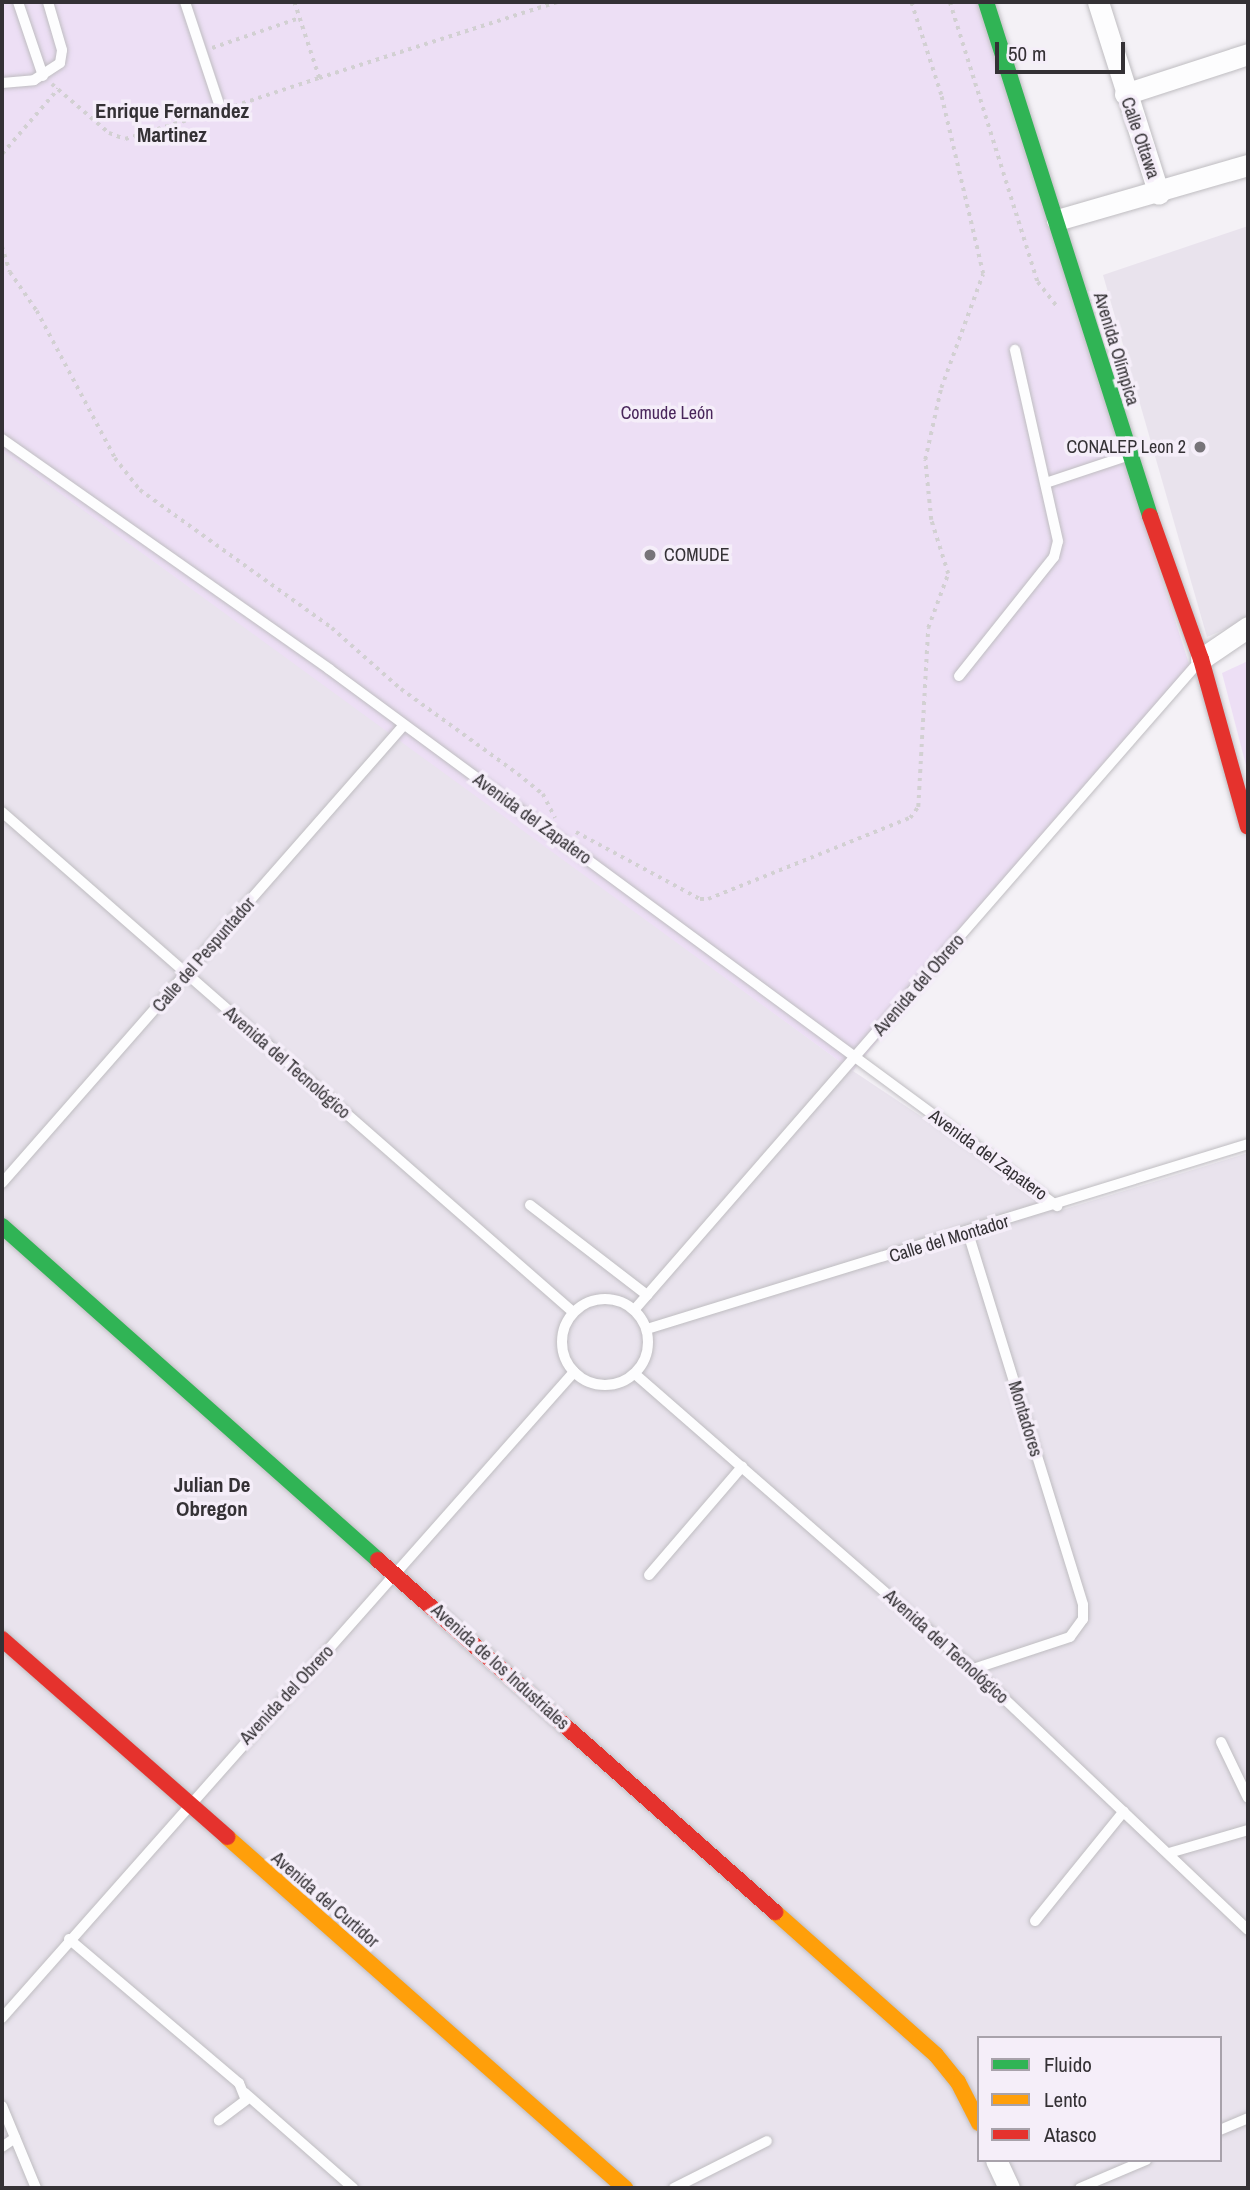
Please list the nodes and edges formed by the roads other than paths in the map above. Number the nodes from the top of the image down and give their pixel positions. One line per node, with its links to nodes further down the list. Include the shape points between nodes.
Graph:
1 (19, 2): 7 (lane)
2 (48, 2): 7 (lane, via 62,57)
3 (185, 2): 10 (lane)
4 (986, 2): 13 (street, Avenida Olímpica)
5 (1098, 2): 9 (street, Calle Ottawa)
6 (1248, 54): 9 (street)
7 (43, 76): 8 (lane)
8 (2, 83)
9 (1125, 94): 12 (street, Calle Ottawa)
10 (220, 110)
11 (1248, 164): 12 (street)
12 (1159, 194): 13 (street)
13 (1057, 220): 16 (street, Avenida Olímpica)
14 (1015, 350): 17 (lane)
15 (2, 439): 21 (lane, Avenida del Zapatero)
16 (1129, 455): 17 (lane); 19 (street, Avenida Olímpica)
17 (1046, 483): 20 (lane, via 1056,525 1055,557)
18 (1248, 627): 19 (street)
19 (1201, 659): 23 (street, Avenida Olímpica); 25 (lane, Avenida del Obrero)
20 (959, 677)
21 (404, 725): 24 (lane, Calle del Pespuntador); 25 (lane, Avenida del Zapatero)
22 (2, 812): 24 (lane, Avenida del Tecnológico)
23 (1248, 827)
24 (187, 975): 27 (lane, Calle del Pespuntador); 34 (lane, Avenida del Tecnológico)
25 (856, 1057): 29 (lane, Avenida del Zapatero); 32 (lane, Avenida del Obrero)
26 (1248, 1144): 29 (lane, Calle del Montador)
27 (2, 1183)
28 (530, 1205): 32 (lane)
29 (1057, 1206): 31 (lane, Calle del Montador)
30 (2, 1226): 39 (street, Avenida de los Industriales)
31 (968, 1233): 35 (lane, Calle del Montador); 42 (lane, Montadores, via 1083,1605 1083,1619 1070,1637)
32 (648, 1295): 33 (lane, Avenida del Obrero)
33 (635, 1309): 34 (lane, via 610,1298 584,1304); 35 (lane)
34 (573, 1312): 36 (lane, via 562,1336 562,1349)
35 (647, 1329): 37 (lane, via 647,1353)
36 (574, 1372): 37 (lane, via 597,1385 624,1382); 39 (lane, Avenida del Obrero)
37 (635, 1374): 38 (lane, Avenida del Tecnológico)
38 (742, 1467): 40 (lane); 42 (lane, Avenida del Tecnológico)
39 (397, 1575): 45 (lane, Avenida del Obrero); 55 (street, Avenida de los Industriales, via 936,2054 958,2082)
40 (649, 1575)
41 (2, 1639): 45 (street, Avenida del Curtidor)
42 (973, 1669): 46 (lane, Avenida del Tecnológico)
43 (1221, 1742): 44 (lane)
44 (1248, 1798)
45 (187, 1804): 51 (lane, Avenida del Obrero); 66 (street, Avenida del Curtidor)
46 (1124, 1811): 48 (lane, Avenida del Tecnológico); 49 (lane)
47 (1248, 1830): 48 (lane)
48 (1169, 1853): 50 (lane, Avenida del Tecnológico)
49 (1035, 1921)
50 (1248, 1930)
51 (69, 1939): 52 (lane, Avenida del Obrero); 53 (lane)
52 (2, 2018)
53 (245, 2093): 56 (lane, via 242,2105); 65 (lane)
54 (2, 2106): 59 (lane)
55 (977, 2119)
56 (219, 2120)
57 (1247, 2123): 58 (lane)
58 (1222, 2129)
59 (15, 2138): 61 (lane); 64 (lane)
60 (766, 2141): 67 (lane)
61 (2, 2147)
62 (997, 2162): 68 (street)
63 (1141, 2162): 69 (lane)
64 (36, 2188)
65 (353, 2188)
66 (625, 2188)
67 (674, 2188)
68 (1009, 2188)
69 (1080, 2188)

